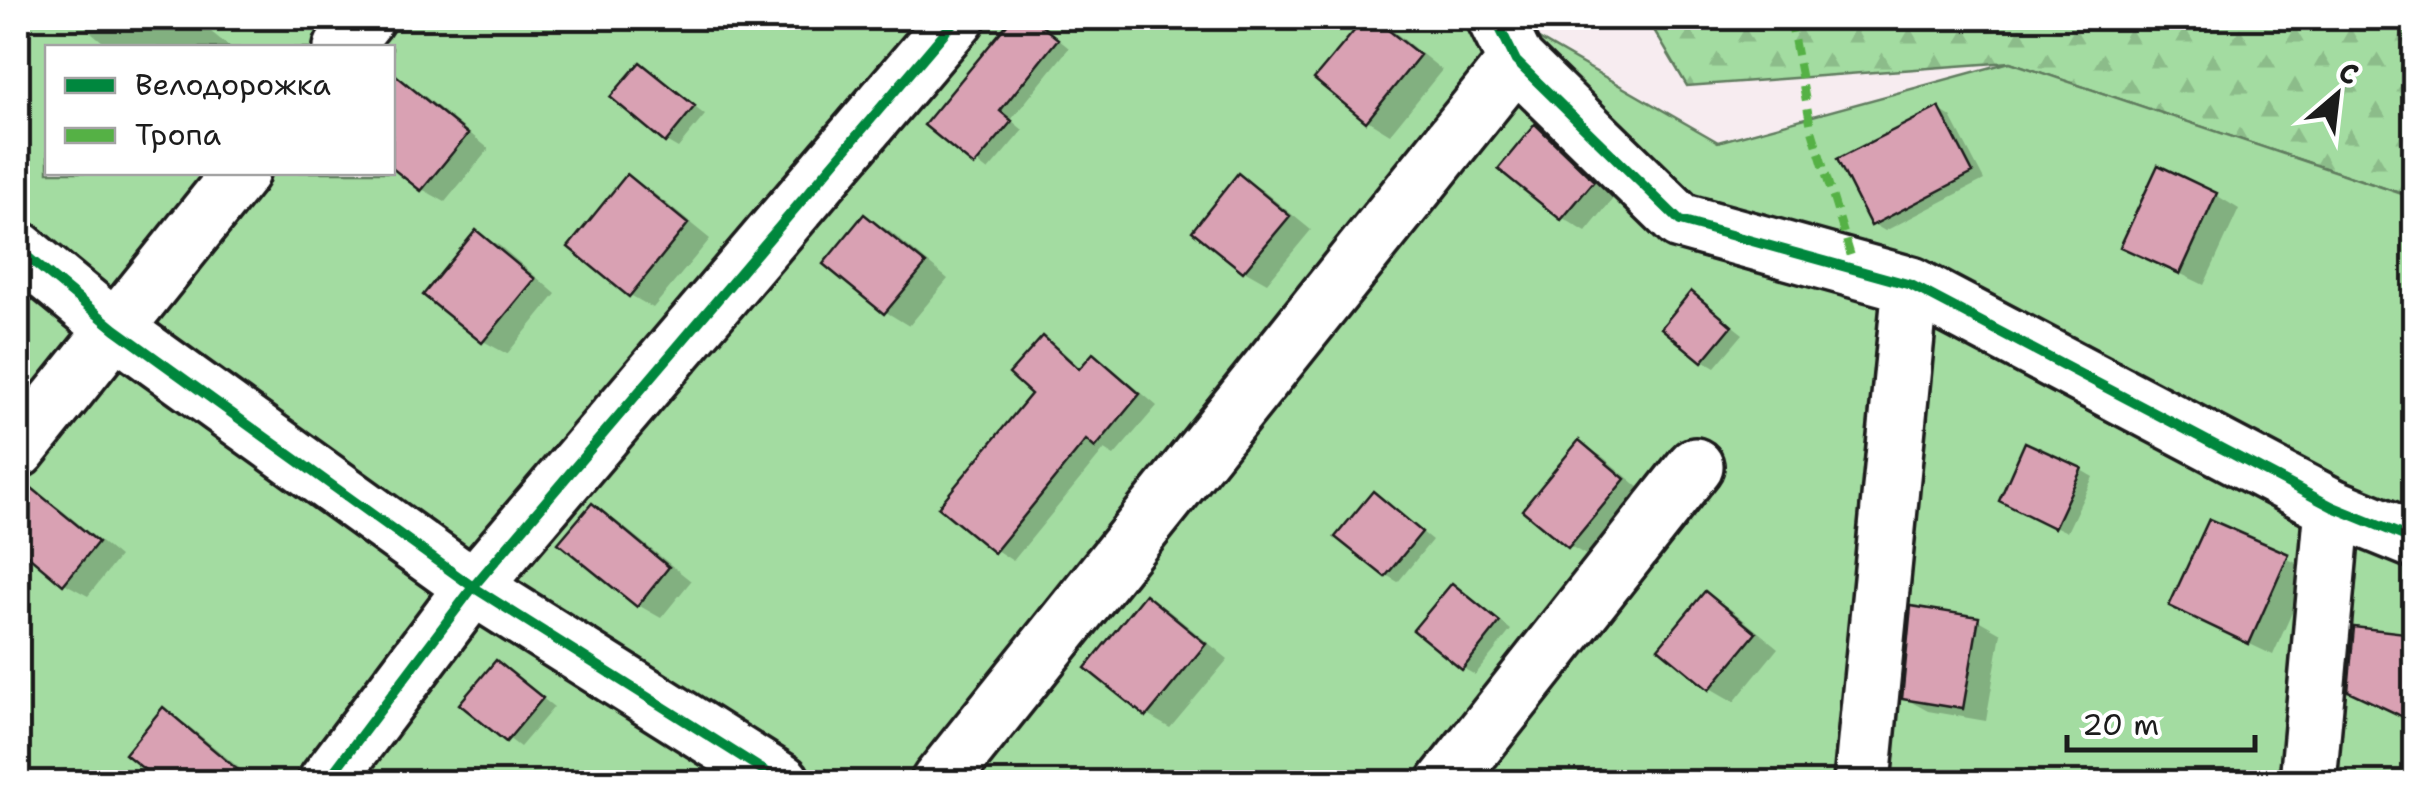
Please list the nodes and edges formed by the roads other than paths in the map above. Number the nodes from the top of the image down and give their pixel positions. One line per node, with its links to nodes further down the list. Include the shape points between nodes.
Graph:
1 (366, 18): 4 (street)
2 (956, 18): 13 (street)
3 (1506, 40): 7 (street, via 1680,221); 16 (street)
4 (344, 45)
5 (239, 175): 8 (street)
6 (18, 249): 8 (street)
7 (1911, 285): 11 (street); 18 (street)
8 (115, 328): 9 (street); 13 (street)
9 (18, 450)
10 (1696, 466): 17 (street)
11 (2333, 506): 12 (street); 19 (street)
12 (2414, 540)
13 (474, 586): 14 (street); 15 (street)
14 (326, 782)
15 (782, 782)
16 (939, 782)
17 (1446, 782)
18 (1862, 782)
19 (2308, 782)

